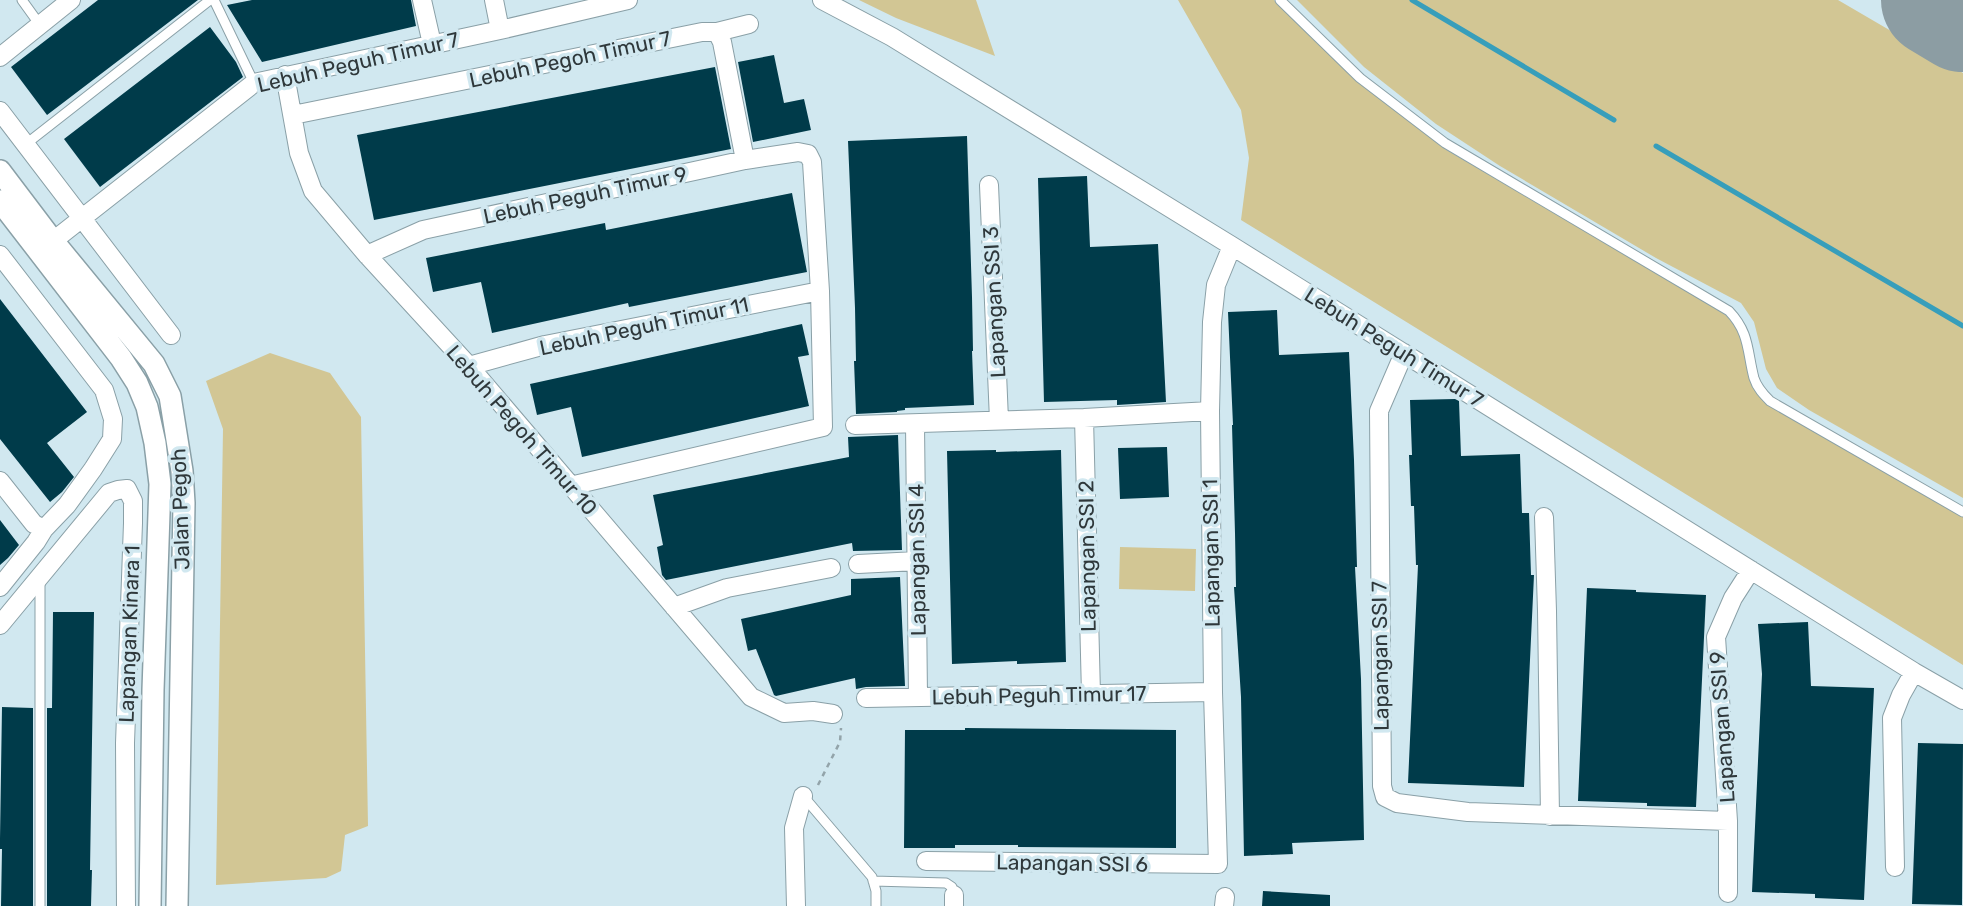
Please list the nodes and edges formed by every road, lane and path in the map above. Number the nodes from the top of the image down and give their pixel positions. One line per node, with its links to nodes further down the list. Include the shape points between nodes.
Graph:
1 (22, 0): 10 (lane)
2 (71, 0): 10 (street)
3 (212, 0): 16 (lane); 19 (lane)
4 (422, 0): 13 (street)
5 (494, 0): 11 (street)
6 (628, 0): 11 (street, Lebuh Peguh Timur 7)
7 (822, 0): 27 (street, Lebuh Peguh Timur 7, via 892,37)
8 (1280, 0): 42 (lane, via 1360,78 1445,143 1729,311 1746,336 1755,380 1770,401)
9 (749, 24): 12 (street, Lebuh Pegoh Timur 7)
10 (40, 25): 14 (street)
11 (500, 30): 13 (street, Lebuh Peguh Timur 7)
12 (717, 32): 18 (street, Lebuh Pegoh Timur 7); 20 (street)
13 (432, 44): 15 (street, Lebuh Peguh Timur 7)
14 (0, 57)
15 (285, 75): 16 (street, Lebuh Peguh Timur 7); 18 (street, Lebuh Pegoh Timur 10)
16 (254, 83): 24 (street, Lebuh Peguh Timur 7)
17 (0, 111): 19 (street)
18 (293, 115): 29 (street, Lebuh Pegoh Timur 10, via 299,153 313,191)
19 (26, 144): 24 (street)
20 (745, 160): 29 (street, Lebuh Peguh Timur 9, via 423,230); 31 (street, Lebuh Peguh Timur 9, via 798,152 812,162)
21 (0, 171): 26 (street, Jalan Pegoh)
22 (989, 185): 37 (street, Lapangan SSI 3)
23 (0, 201): 25 (street)
24 (82, 219): 26 (street, Lebuh Peguh Timur 7); 32 (street)
25 (17, 222): 26 (street); 30 (street)
26 (53, 241): 30 (street); 73 (street, Jalan Pegoh, via 154,364 170,396 177,432 184,503)
27 (1232, 246): 33 (street, Lebuh Peguh Timur 7); 35 (street, Lapangan SSI 1, via 1216,285)
28 (0, 255): 44 (street, via 104,390 113,419 112,439 67,505)
29 (367, 255): 34 (street, Lebuh Pegoh Timur 10)
30 (68, 287): 72 (street, via 137,383 155,443 160,484)
31 (820, 291): 34 (street, Lebuh Peguh Timur 11, via 557,342); 41 (street, via 823,427)
32 (171, 335)
33 (1404, 353): 48 (street, Lebuh Peguh Timur 7); 62 (street, Lapangan SSI 7, via 1379,411 1385,797 1397,803 1468,812)
34 (469, 366): 41 (street, Lebuh Pegoh Timur 10)
35 (1210, 411): 36 (street); 54 (street, Lapangan SSI 1)
36 (1084, 418): 37 (street); 55 (street, Lapangan SSI 2)
37 (999, 420): 38 (street)
38 (915, 424): 39 (street); 45 (street, Lapangan SSI 4)
39 (855, 425)
40 (0, 481): 44 (street, via 34,524)
41 (570, 486): 51 (street, Lebuh Pegoh Timur 10)
42 (1963, 512)
43 (1544, 517): 62 (street)
44 (44, 529): 50 (street)
45 (917, 561): 46 (street); 56 (street, Lapangan SSI 4)
46 (858, 564)
47 (831, 568): 51 (street, via 727,588)
48 (1751, 570): 53 (street, Lebuh Peguh Timur 7); 63 (street, Lapangan SSI 9, via 1716,637)
49 (40, 576): 52 (street); 70 (lane); 71 (street, Lapangan Kinara 1, via 109,493 127,489 133,501 133,523 125,743)
50 (0, 587)
51 (674, 607): 59 (street, Lebuh Pegoh Timur 10, via 751,697 784,713)
52 (0, 625)
53 (1914, 672): 58 (street, Lebuh Peguh Timur 7); 66 (street, via 1892,718)
54 (1213, 692): 55 (street, Lebuh Peguh Timur 17); 65 (street, Lapangan SSI 1)
55 (1091, 694): 56 (street, Lebuh Peguh Timur 17)
56 (918, 696): 57 (street, Lebuh Peguh Timur 17)
57 (866, 698)
58 (1963, 699)
59 (833, 714): 60 (path, via 842,725 840,742)
60 (818, 785)
61 (803, 796): 67 (lane); 74 (street, via 794,828)
62 (1550, 816): 63 (street, Lapangan SSI 7)
63 (1728, 821): 68 (street, Lapangan SSI 9)
64 (926, 860): 65 (street, Lapangan SSI 6)
65 (1218, 864)
66 (1895, 867)
67 (873, 881): 69 (lane, via 946,883 952,887); 75 (lane)
68 (1728, 893)
69 (954, 900)
70 (40, 906)
71 (126, 906)
72 (150, 906)
73 (177, 906)
74 (796, 906)
75 (876, 906)

